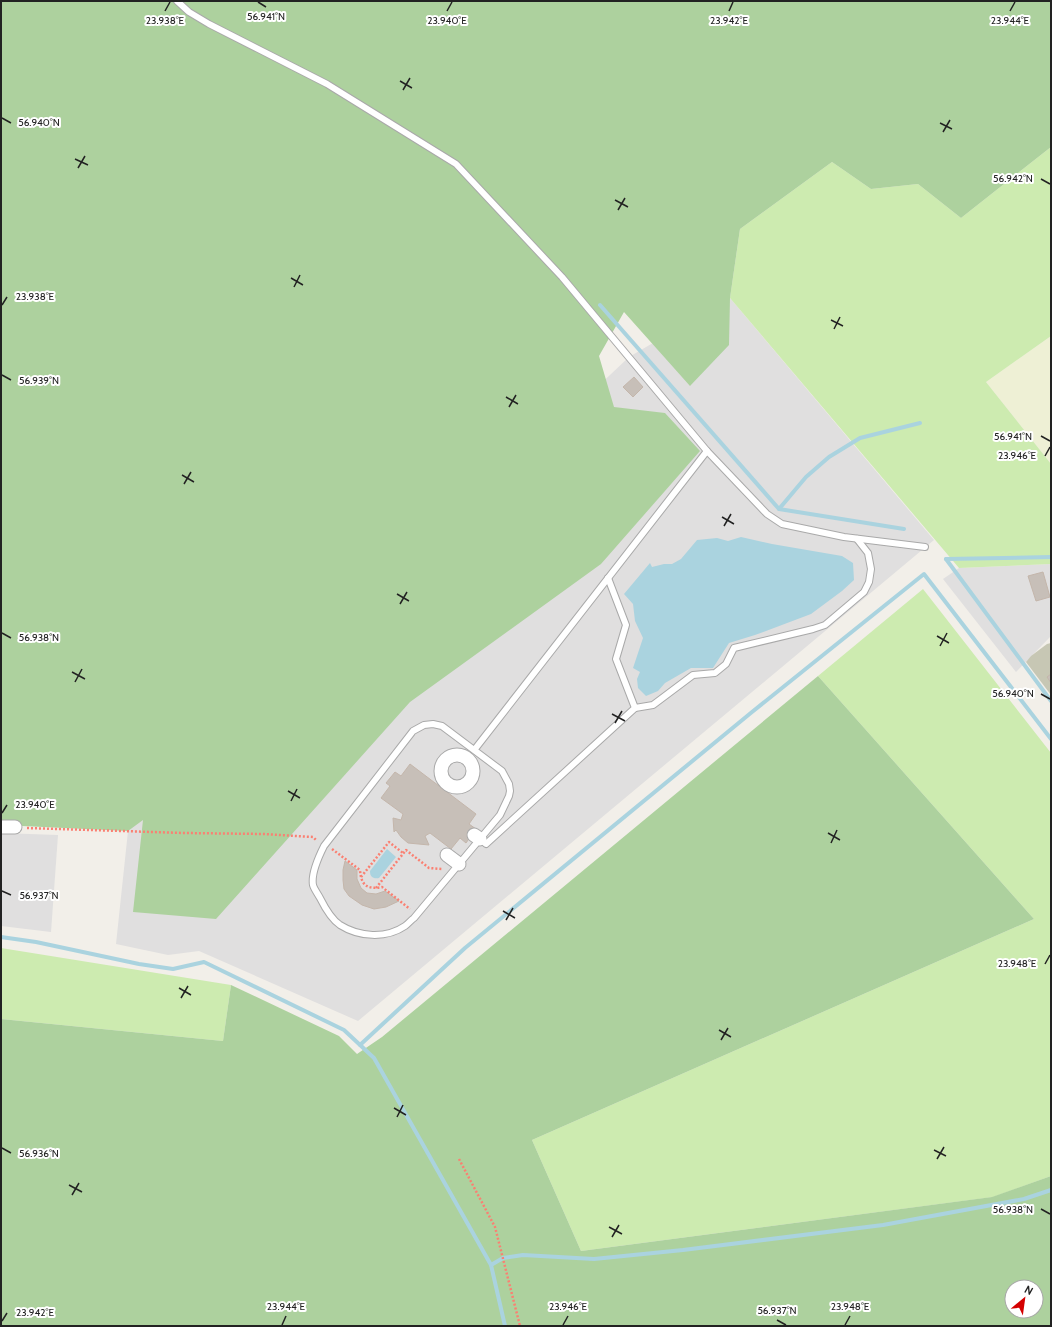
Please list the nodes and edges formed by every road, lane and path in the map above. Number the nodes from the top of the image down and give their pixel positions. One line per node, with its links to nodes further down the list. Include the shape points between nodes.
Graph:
1 (177, 1): 2 (lane, via 188,12 209,24 327,84 456,164 562,277)
2 (707, 451): 3 (lane, via 767,514 782,524); 5 (lane)
3 (857, 539): 4 (lane); 6 (lane, via 868,553 871,568 869,582 864,592 826,624 813,630 734,648 726,664 714,672 693,675 653,704)
4 (925, 547)
5 (608, 578): 6 (lane, via 626,625 616,659); 7 (lane)
6 (635, 708): 10 (lane, via 486,844)
7 (471, 754): 10 (lane, via 502,771 510,791 500,815); 11 (lane, via 442,726 424,725 413,731)
8 (1, 827): 9 (street)
9 (15, 827): 11 (path, via 184,834 270,834 313,837)
10 (477, 837): 14 (lane)
11 (325, 845): 15 (path, via 360,870); 17 (lane, via 316,864 313,884 324,907 340,925 367,935 384,935 404,926)
12 (403, 853): 14 (path, via 406,850 429,868 440,870); 15 (path, via 389,842); 16 (path)
13 (447, 855): 14 (street)
14 (458, 865): 17 (lane)
15 (360, 878): 16 (path, via 366,886)
16 (376, 888): 17 (path, via 382,887)
17 (416, 914)
18 (459, 1159): 19 (path, via 495,1227)
19 (520, 1326)

